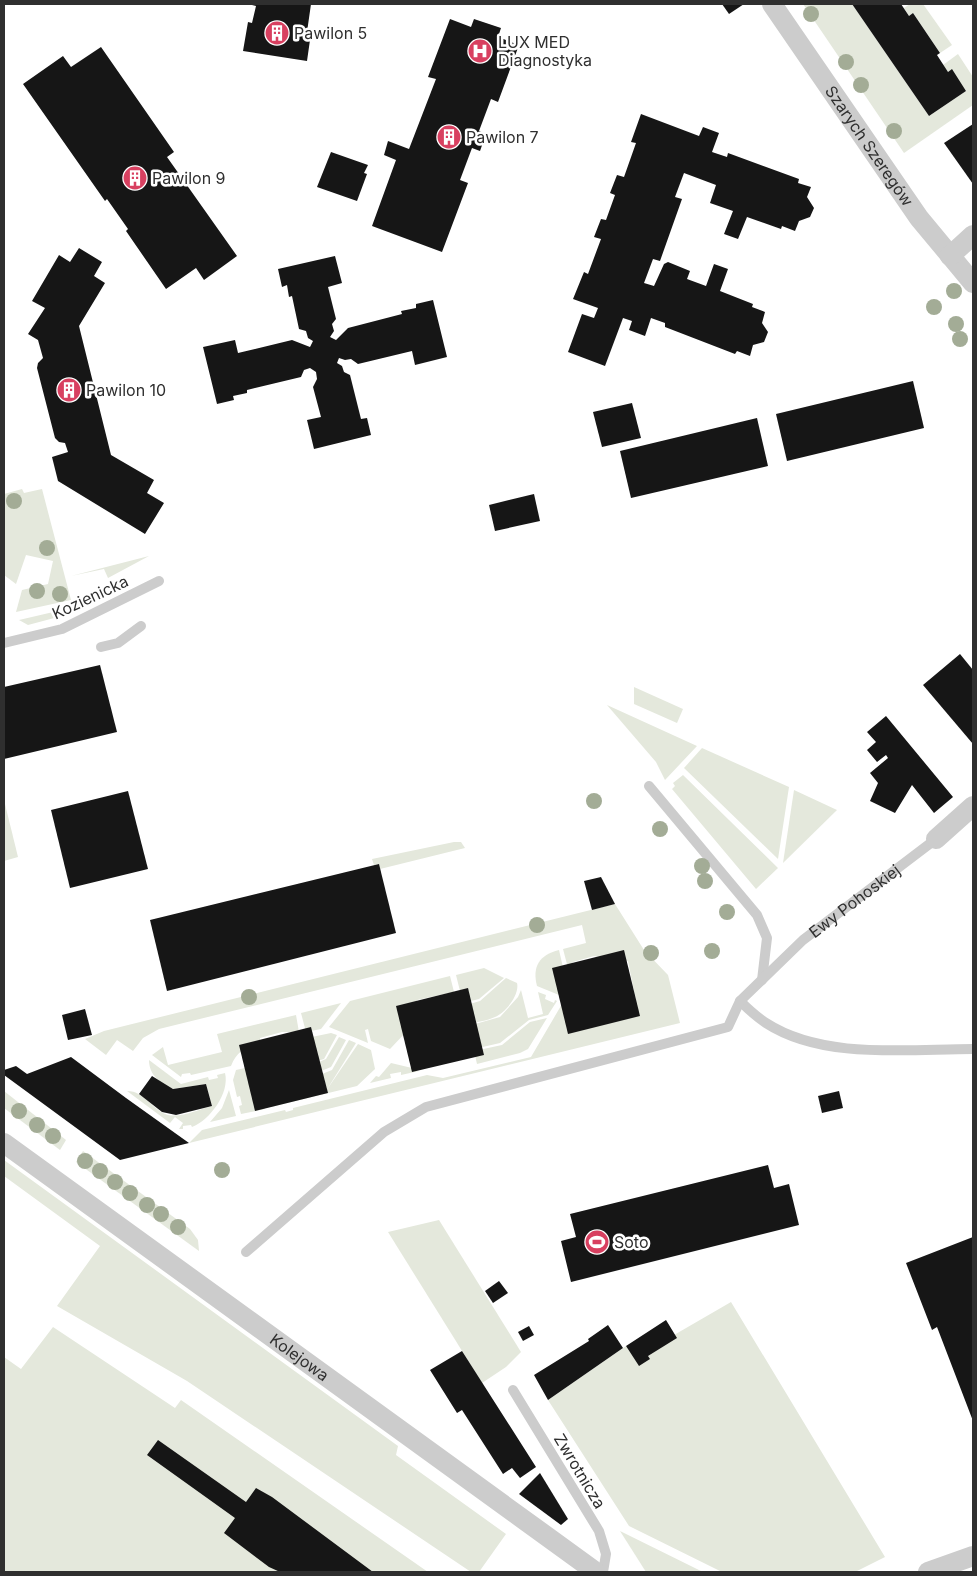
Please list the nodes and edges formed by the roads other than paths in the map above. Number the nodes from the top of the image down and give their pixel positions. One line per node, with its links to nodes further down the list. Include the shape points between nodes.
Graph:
1 (772, 4): 3 (street, Szarych Szeregów, via 919,218)
2 (973, 235): 3 (street)
3 (950, 256): 4 (street, Szarych Szeregów)
4 (973, 283)
5 (159, 580): 7 (lane, Kozienicka, via 62,629)
6 (141, 626): 8 (lane, via 118,642)
7 (4, 643)
8 (100, 647)
9 (649, 786): 12 (lane, via 757,915 766,938)
10 (973, 806): 11 (street, Ewy Pohoskiej)
11 (936, 840): 12 (lane, Ewy Pohoskiej, via 803,940)
12 (762, 980): 13 (lane, Ewy Pohoskiej)
13 (740, 1001): 14 (lane, via 767,1024 834,1049); 16 (lane, via 728,1028 426,1106 384,1132)
14 (973, 1049)
15 (4, 1143): 19 (street, Kolejowa)
16 (246, 1252)
17 (513, 1390): 20 (lane, Zwrotnicza, via 599,1531 606,1554)
18 (973, 1556): 21 (street)
19 (596, 1572)
20 (603, 1572)
21 (928, 1572)

